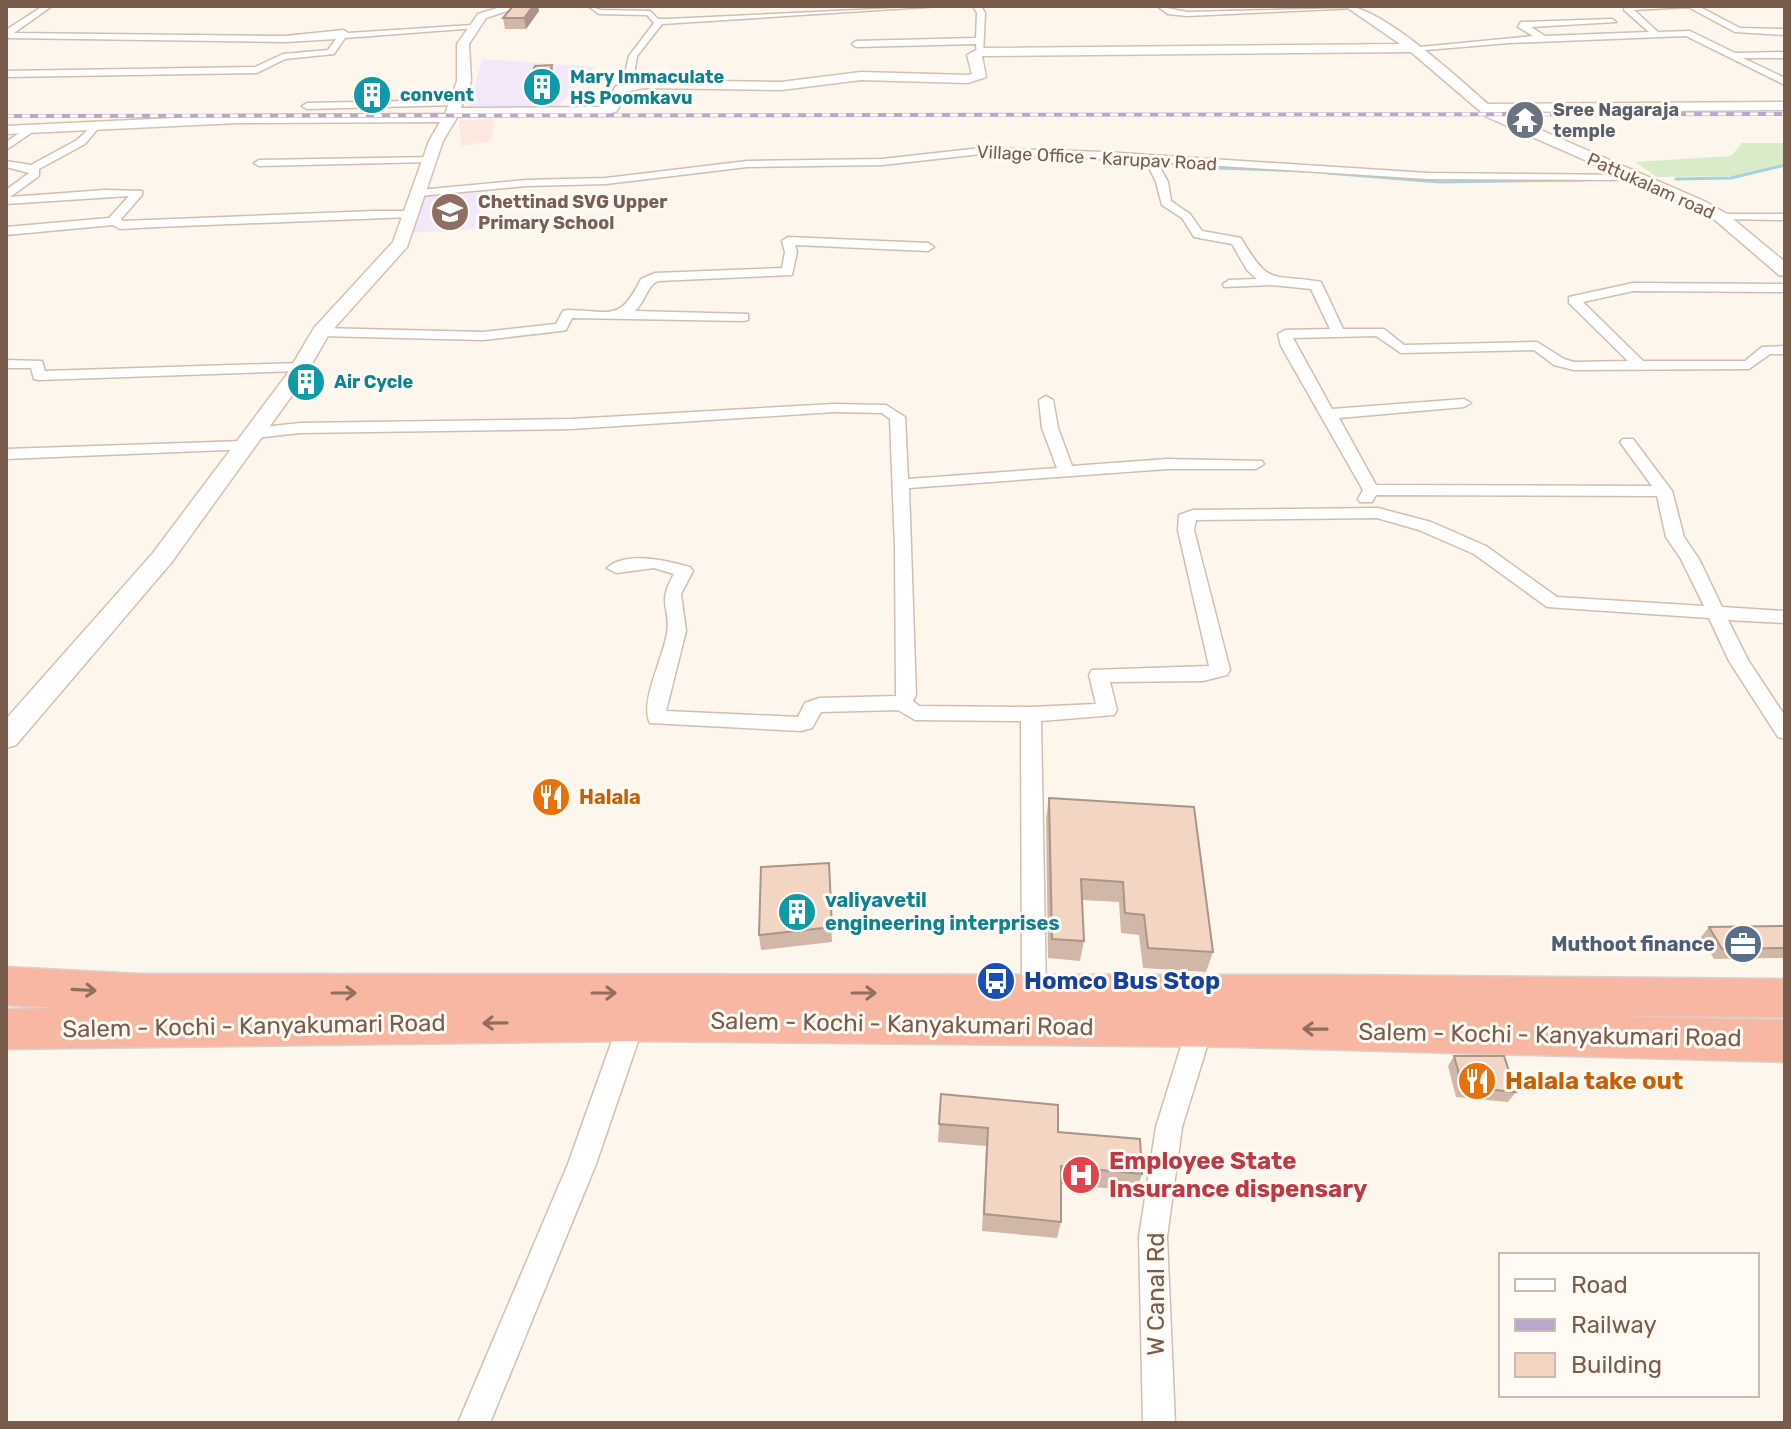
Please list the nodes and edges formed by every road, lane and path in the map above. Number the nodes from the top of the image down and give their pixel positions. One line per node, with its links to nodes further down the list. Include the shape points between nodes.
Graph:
1 (48, 6): 19 (street)
2 (516, 6): 14 (street, via 489,12)
3 (592, 6): 13 (street, via 599,12 650,13)
4 (937, 6): 9 (street)
5 (977, 6): 22 (street)
6 (1161, 6): 10 (street, via 1187,14)
7 (1685, 6): 15 (street, via 1627,8)
8 (1692, 6): 16 (street, via 1738,30)
9 (896, 7): 11 (street)
10 (1353, 7): 23 (street, Pattukalam road)
11 (816, 9): 12 (street)
12 (791, 10): 13 (street)
13 (659, 22): 30 (street, via 633,56 628,82)
14 (472, 28): 17 (street); 34 (street, via 461,55 465,75)
15 (1654, 32): 18 (street); 24 (street, via 1687,33)
16 (1785, 32)
17 (344, 33): 19 (street, via 285,39); 26 (street, via 331,52 283,57 257,70)
18 (1637, 33): 20 (street); 20 (street, via 1612,22 1521,25)
19 (6, 34)
20 (1542, 38): 23 (street)
21 (856, 44): 22 (street)
22 (980, 46): 23 (street); 30 (street, via 973,55 979,77 968,79 861,76 781,86)
23 (1414, 48): 33 (street, Pattukalam road)
24 (1734, 55): 25 (street); 28 (street)
25 (1785, 55)
26 (47, 73): 27 (street); 29 (street)
27 (6, 74)
28 (1785, 82)
29 (6, 84)
30 (632, 85): 34 (street, via 621,89 607,111)
31 (307, 106): 34 (street)
32 (1785, 106): 33 (street)
33 (1482, 108): 44 (street, Pattukalam road)
34 (453, 111): 35 (street); 39 (street)
35 (95, 126): 36 (street); 43 (street, via 81,142)
36 (32, 129): 37 (street); 38 (street)
37 (6, 130)
38 (6, 147)
39 (430, 159): 41 (street); 45 (street)
40 (1151, 160): 44 (street, Village Office - Karupav Road, via 1440,177); 45 (street, Village Office - Karupav Road, via 981,151 882,162 747,164 606,181); 56 (street, via 1166,203 1186,216 1198,234 1237,241 1248,264)
41 (259, 163)
42 (6, 164): 43 (street)
43 (33, 168): 46 (street, via 35,174)
44 (1632, 177): 48 (street, Pattukalam road)
45 (419, 193): 47 (street)
46 (6, 198): 50 (street, via 37,202 112,191 138,193)
47 (410, 214): 50 (street, via 167,224); 61 (street, via 401,243)
48 (1721, 217): 49 (street); 51 (street, Pattukalam road)
49 (1785, 217)
50 (116, 221): 52 (street)
51 (1738, 230): 53 (street); 55 (street, Pattukalam road)
52 (6, 231)
53 (1785, 231)
54 (928, 247): 59 (street, via 788,241 788,272 655,277 646,282 634,308)
55 (1785, 271)
56 (1268, 282): 57 (street); 62 (street, via 1316,285)
57 (1229, 284)
58 (1785, 288): 65 (street, via 1633,287 1574,300)
59 (619, 315): 60 (street); 61 (street, via 568,314 561,327 483,336)
60 (743, 317)
61 (321, 332): 66 (street)
62 (1338, 332): 65 (street, via 1379,332 1401,349 1537,346 1574,366); 69 (street, via 1285,334)
63 (1785, 350): 65 (street, via 1767,350 1749,365)
64 (6, 364): 66 (street, via 37,364 39,376)
65 (1638, 364)
66 (299, 367): 70 (street)
67 (1046, 400): 74 (street)
68 (1464, 403): 69 (street)
69 (1327, 414): 76 (street)
70 (250, 440): 72 (street); 75 (street, via 300,428 571,424 886,409 897,417); 84 (street, via 162,558)
71 (1628, 442): 77 (street)
72 (6, 454)
73 (1256, 464): 74 (street)
74 (1066, 471): 75 (street)
75 (901, 484): 82 (street, via 906,695)
76 (1371, 490): 77 (street); 78 (street)
77 (1664, 491): 80 (street, via 1675,537)
78 (1361, 513): 80 (street, via 1399,517 1480,550 1553,603); 83 (street, via 1187,516 1220,670 1099,675 1107,710)
79 (616, 568): 82 (street, via 654,563 684,571 672,594 677,631 657,718 801,724 819,705)
80 (1716, 613): 81 (street); 85 (street, via 1739,661)
81 (1785, 617)
82 (902, 703): 83 (street, via 915,713)
83 (1031, 714): 87 (street)
84 (10, 728)
85 (1785, 732)
86 (6, 986): 87 (highway, one-way to 87, via 139,993)
87 (1034, 993): 88 (highway)
88 (1785, 998)
89 (632, 1021): 90 (highway, Salem - Kochi - Kanyakumari Road); 91 (highway, Salem - Kochi - Kanyakumari Road, one-way to 91); 93 (street, via 582,1164)
90 (1200, 1027): 92 (highway, Salem - Kochi - Kanyakumari Road, one-way to 90); 94 (street, W Canal Rd, via 1169,1127 1153,1237)
91 (12, 1029)
92 (1785, 1041)
93 (474, 1423)
94 (1159, 1423)

